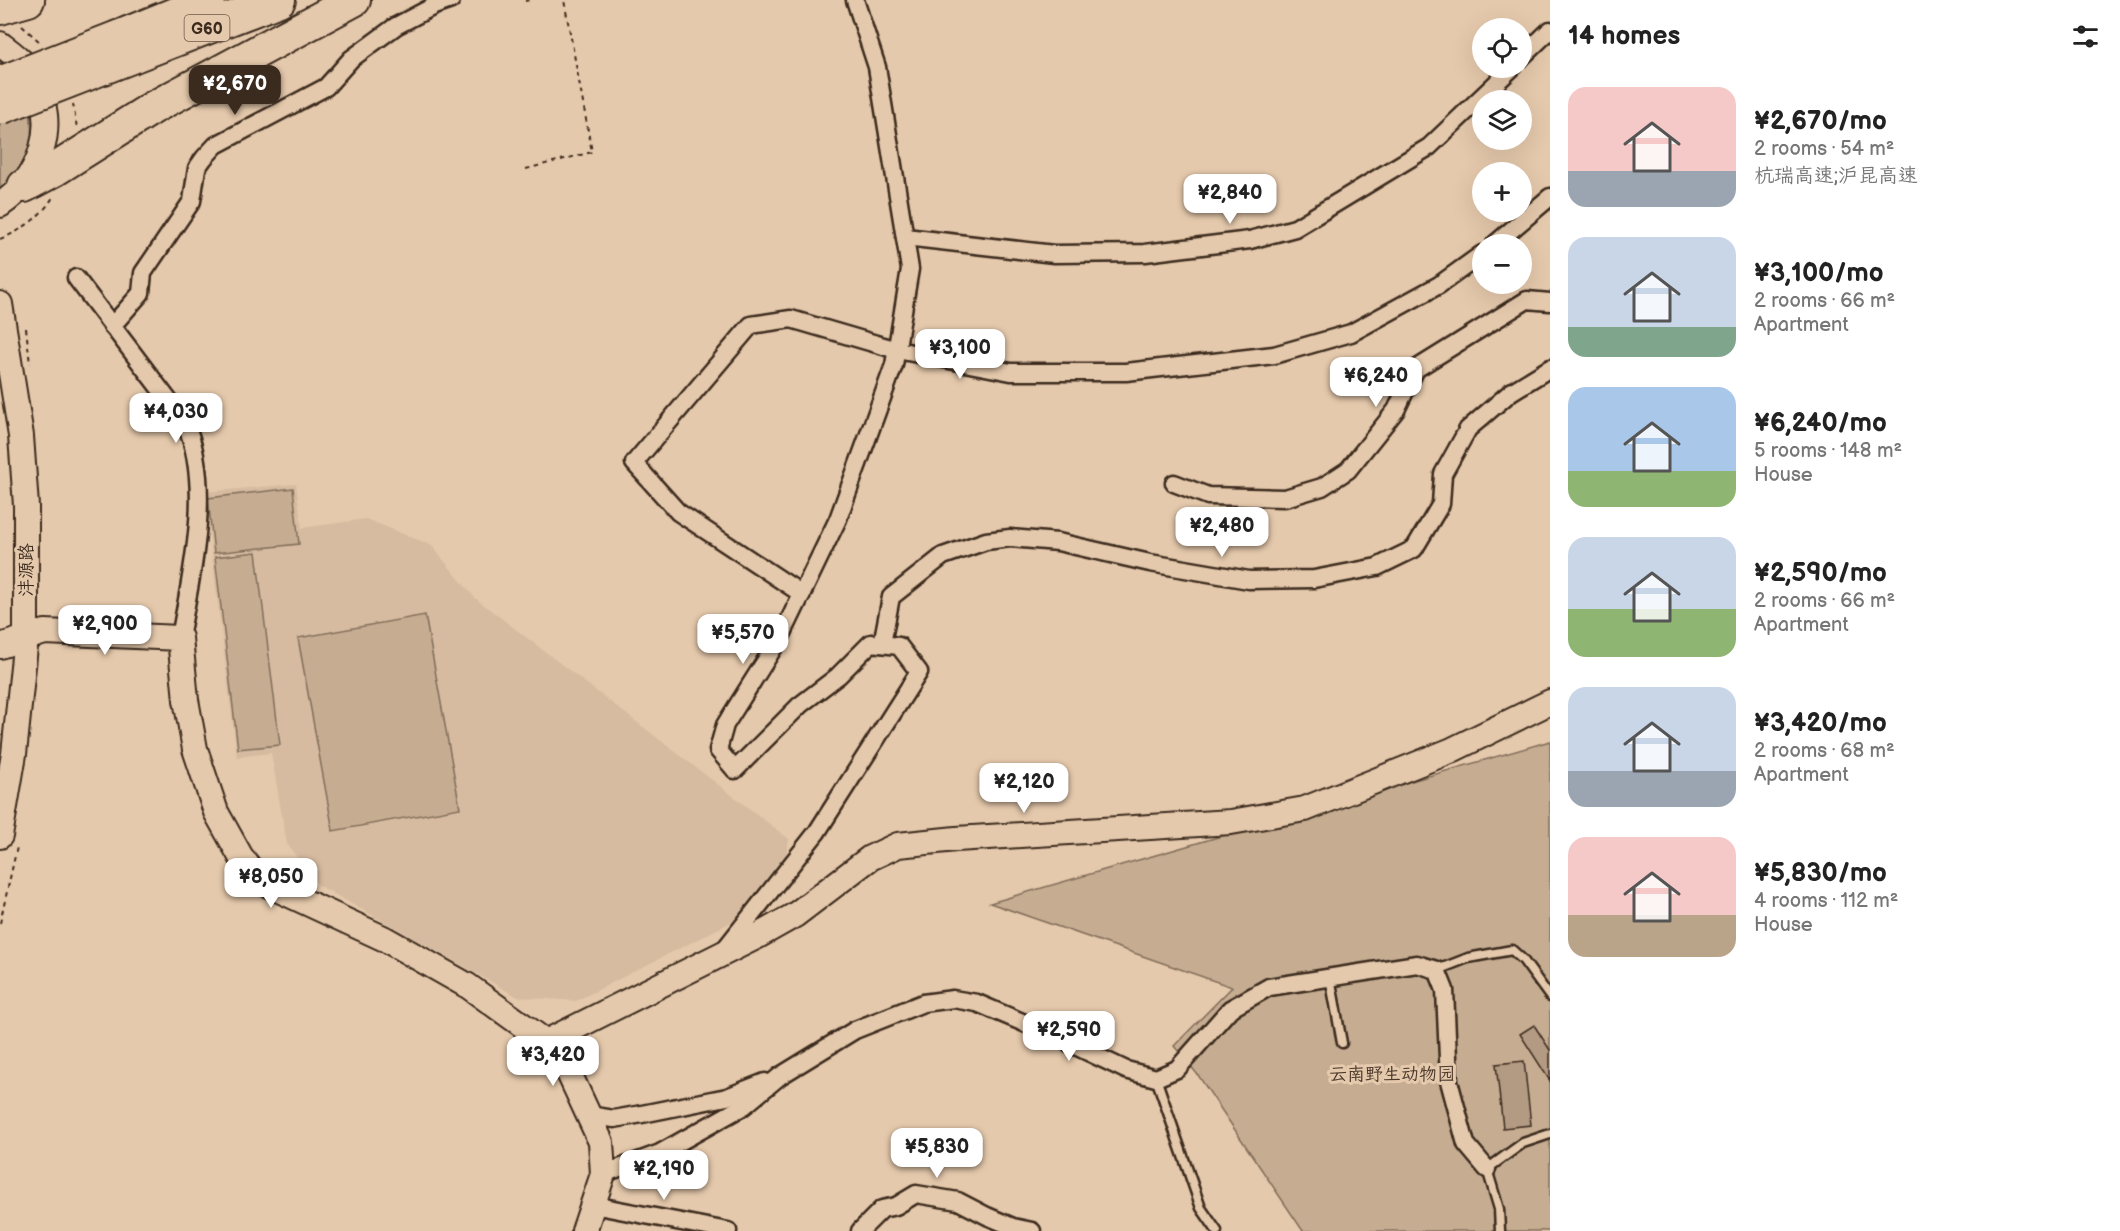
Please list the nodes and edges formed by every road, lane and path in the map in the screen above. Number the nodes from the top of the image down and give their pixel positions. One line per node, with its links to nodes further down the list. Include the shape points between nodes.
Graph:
1 (28, 0): 10 (highway)
2 (209, 0): 13 (highway, G60)
3 (279, 0): 13 (highway, G60)
4 (354, 0): 19 (highway, via 154,107)
5 (451, 0): 28 (street, via 396,26 351,59 326,87 216,145 197,168 192,201 143,273 141,293)
6 (530, 0): 9 (path)
7 (564, 0): 18 (path, via 592,152)
8 (855, 0): 23 (street, via 877,68)
9 (525, 1)
10 (0, 8)
11 (1550, 30): 14 (street)
12 (0, 44): 19 (street, via 26,65 41,94 47,126 40,158)
13 (126, 46): 16 (highway, G60, bridge); 17 (highway, G60, bridge)
14 (1532, 47)
15 (1501, 78): 23 (street, via 1429,147 1295,228 1250,240 1145,253 1054,254)
16 (0, 83)
17 (0, 108)
18 (526, 169)
19 (11, 196): 21 (street)
20 (1550, 197): 22 (street)
21 (0, 220)
22 (1507, 234)
23 (905, 237): 29 (street, via 910,269)
24 (1472, 261): 29 (street, via 1439,285 1351,333 1274,356 1126,372 1011,372)
25 (76, 278): 28 (street)
26 (1550, 302): 31 (street, via 1527,300 1416,369 1396,410 1348,470 1322,487 1285,498 1208,496)
27 (0, 304): 33 (street, 沣源路, via 21,436 26,506)
28 (112, 326): 34 (street, via 185,422 193,441 198,474 197,540)
29 (897, 350): 32 (street, via 838,519); 32 (street, via 791,319 751,325 634,463 678,512)
30 (1550, 368): 35 (street, via 1510,392 1468,429 1443,474 1441,504 1414,549 1377,567 1314,579 1249,580 1058,542 1010,538 986,541 943,556 891,597)
31 (1174, 483)
32 (802, 594): 35 (street, via 783,633 725,725 718,750 735,770 871,642)
33 (26, 637): 34 (street, via 45,632); 36 (street); 38 (street, 沣源路, via 14,754)
34 (180, 638): 43 (street, via 195,749 216,812 241,857 260,881 385,939 468,986)
35 (882, 644): 39 (street, via 899,646 919,672 817,832)
36 (0, 646)
37 (1550, 702): 39 (street, via 1450,751 1305,809 1231,822 898,845 870,858 795,915)
38 (0, 836)
39 (722, 952): 43 (street)
40 (1437, 970): 41 (street, via 1417,964); 42 (lane, via 1468,958 1512,950); 49 (street, via 1445,990 1449,1081 1466,1144)
41 (1330, 976): 44 (lane); 46 (street, via 1269,987 1230,1009 1177,1069)
42 (1550, 997)
43 (546, 1042): 47 (street, via 568,1071)
44 (1342, 1043)
45 (780, 1077): 46 (street, via 855,1030 923,1003 952,999 977,1003 1126,1070); 47 (street, via 727,1097 614,1119); 50 (street, via 744,1106 660,1153)
46 (1156, 1078): 56 (lane, via 1201,1208)
47 (589, 1115): 50 (street, via 601,1142)
48 (1550, 1134): 49 (lane, via 1523,1143)
49 (1487, 1169): 57 (lane, via 1499,1209)
50 (603, 1174): 51 (street)
51 (593, 1205): 52 (street); 53 (street)
52 (584, 1231)
53 (728, 1231)
54 (860, 1231): 55 (street, via 882,1209 916,1194 957,1201)
55 (1032, 1231)
56 (1217, 1231)
57 (1500, 1231)

